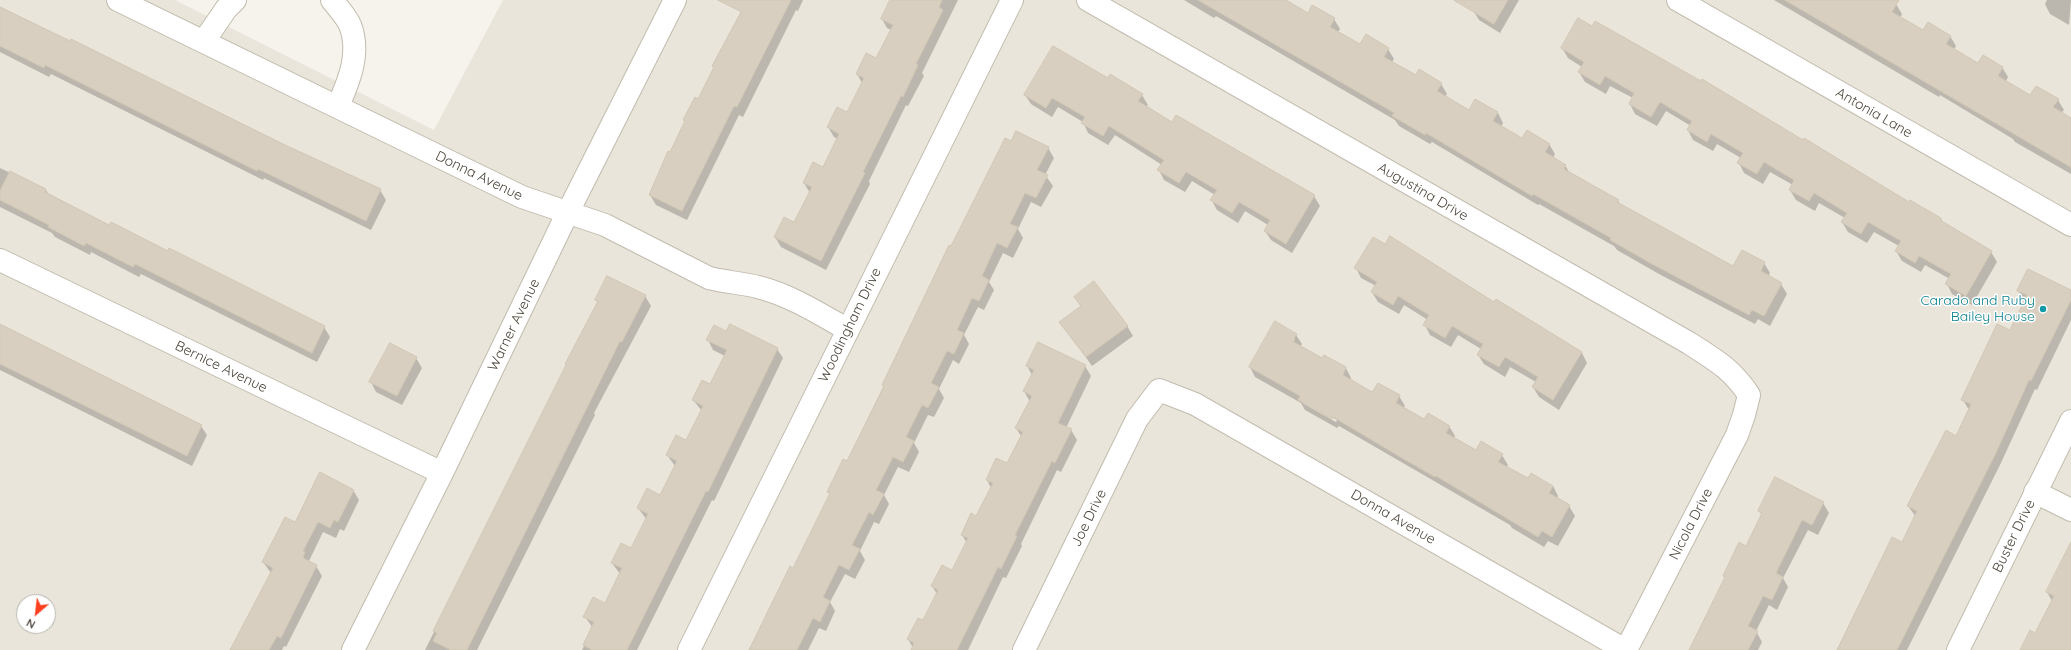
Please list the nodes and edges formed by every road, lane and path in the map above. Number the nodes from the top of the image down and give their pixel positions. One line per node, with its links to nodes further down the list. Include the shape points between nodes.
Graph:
1 (235, 0): 8 (street)
2 (332, 0): 9 (street, via 350,24 354,42 348,83)
3 (675, 0): 10 (street, Warner Avenue)
4 (1012, 0): 13 (street, Woodingham Drive)
5 (1088, 0): 15 (street, Augustina Drive, via 1689,343 1725,365)
6 (1678, 0): 11 (street, Antonia Lane)
7 (132, 3): 8 (street, Donna Avenue)
8 (204, 41): 9 (street, Donna Avenue)
9 (338, 106): 10 (street, Donna Avenue, via 522,197)
10 (567, 214): 13 (street, Donna Avenue, via 605,225 709,278 780,294); 17 (street, Warner Avenue)
11 (2071, 225)
12 (0, 260): 17 (street, Bernice Avenue)
13 (848, 330): 21 (street, Woodingham Drive)
14 (1159, 390): 22 (street, Joe Drive, via 1137,419); 23 (street, Donna Avenue, via 1195,404)
15 (1749, 395): 23 (street, Nicola Drive, via 1736,435)
16 (2071, 421): 18 (street, Buster Drive)
17 (442, 473): 20 (street, Warner Avenue)
18 (2035, 492): 19 (street); 24 (street, Buster Drive)
19 (2071, 510)
20 (353, 650)
21 (689, 650)
22 (1024, 650)
23 (1626, 650)
24 (1958, 650)

